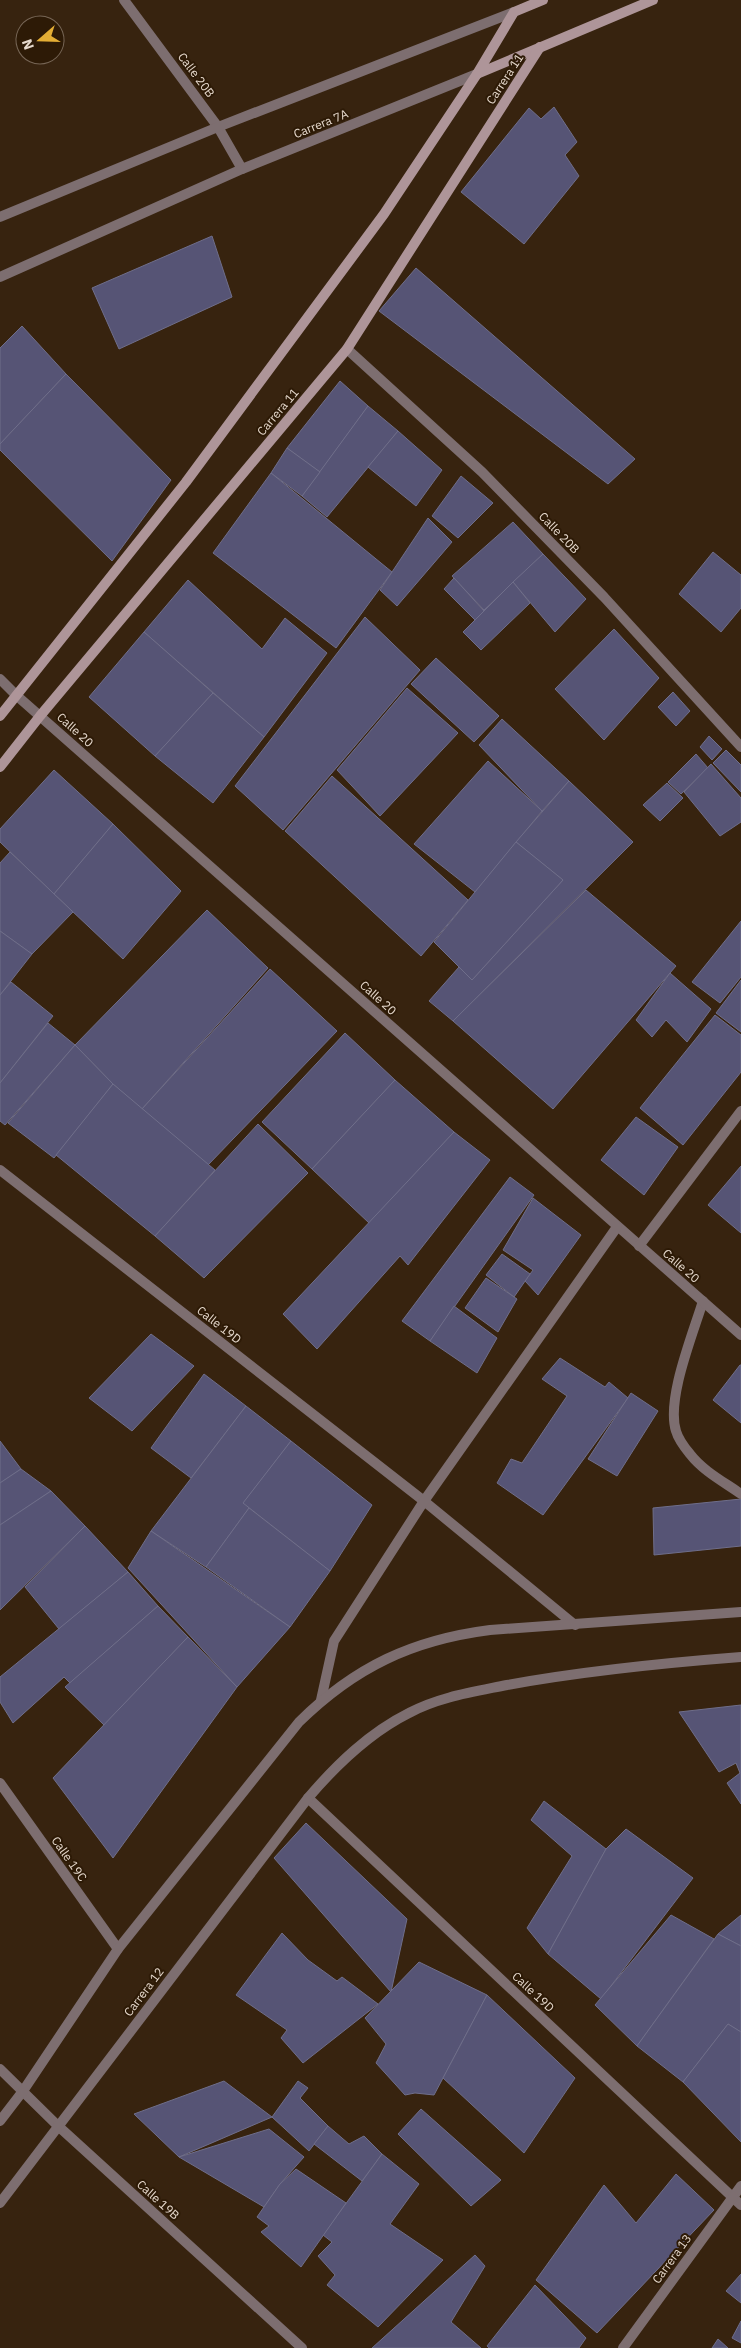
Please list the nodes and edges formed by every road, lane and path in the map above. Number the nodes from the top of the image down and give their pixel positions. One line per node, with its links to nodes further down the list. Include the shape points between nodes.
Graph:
1 (124, 0): 7 (street, Calle 20B)
2 (543, 0): 4 (main road)
3 (653, 0): 5 (main road, Carrera 7A)
4 (514, 12): 6 (main road); 7 (street)
5 (540, 47): 6 (main road, Carrera 7A); 11 (main road, Carrera 11)
6 (477, 74): 8 (street, Carrera 7A); 13 (main road, via 384,214 186,482)
7 (218, 127): 8 (street, Calle 20B); 9 (street)
8 (242, 169): 10 (street, Carrera 7A)
9 (0, 218)
10 (0, 277)
11 (347, 349): 15 (main road, Carrera 11); 16 (street, Calle 20B, via 482,472 604,597)
12 (0, 679): 13 (street, Calle 20)
13 (16, 695): 14 (main road); 15 (street, Calle 20)
14 (0, 716)
15 (40, 716): 17 (main road, Carrera 11); 20 (street, Calle 20)
16 (741, 747)
17 (0, 767)
18 (741, 1111): 21 (street)
19 (0, 1170): 25 (street, Calle 19D)
20 (617, 1227): 21 (street, Calle 20); 25 (street)
21 (639, 1246): 22 (street, Calle 20)
22 (702, 1301): 23 (street, Calle 20); 24 (street, via 676,1391 676,1432 690,1454)
23 (741, 1335)
24 (741, 1494)
25 (424, 1501): 27 (street, Calle 19D); 29 (street, via 334,1641)
26 (741, 1612): 27 (street)
27 (575, 1625): 29 (street, via 490,1630 428,1641 371,1665)
28 (741, 1657): 31 (street, Carrera 12, via 596,1671 434,1701 387,1724 366,1740)
29 (321, 1700): 32 (street, via 279,1746)
30 (0, 1783): 32 (street, Calle 19C)
31 (308, 1798): 36 (street, Carrera 12); 38 (street, Calle 19D)
32 (118, 1949): 34 (street)
33 (0, 2069): 34 (street, Calle 19B)
34 (23, 2091): 35 (street); 36 (street, Calle 19B)
35 (0, 2121)
36 (57, 2125): 39 (street, Carrera 12); 41 (street, Calle 19B)
37 (741, 2186): 38 (street, Carrera 13)
38 (732, 2197): 40 (street, Calle 19D); 42 (street, Carrera 13)
39 (0, 2203)
40 (741, 2205)
41 (302, 2348)
42 (623, 2348)

